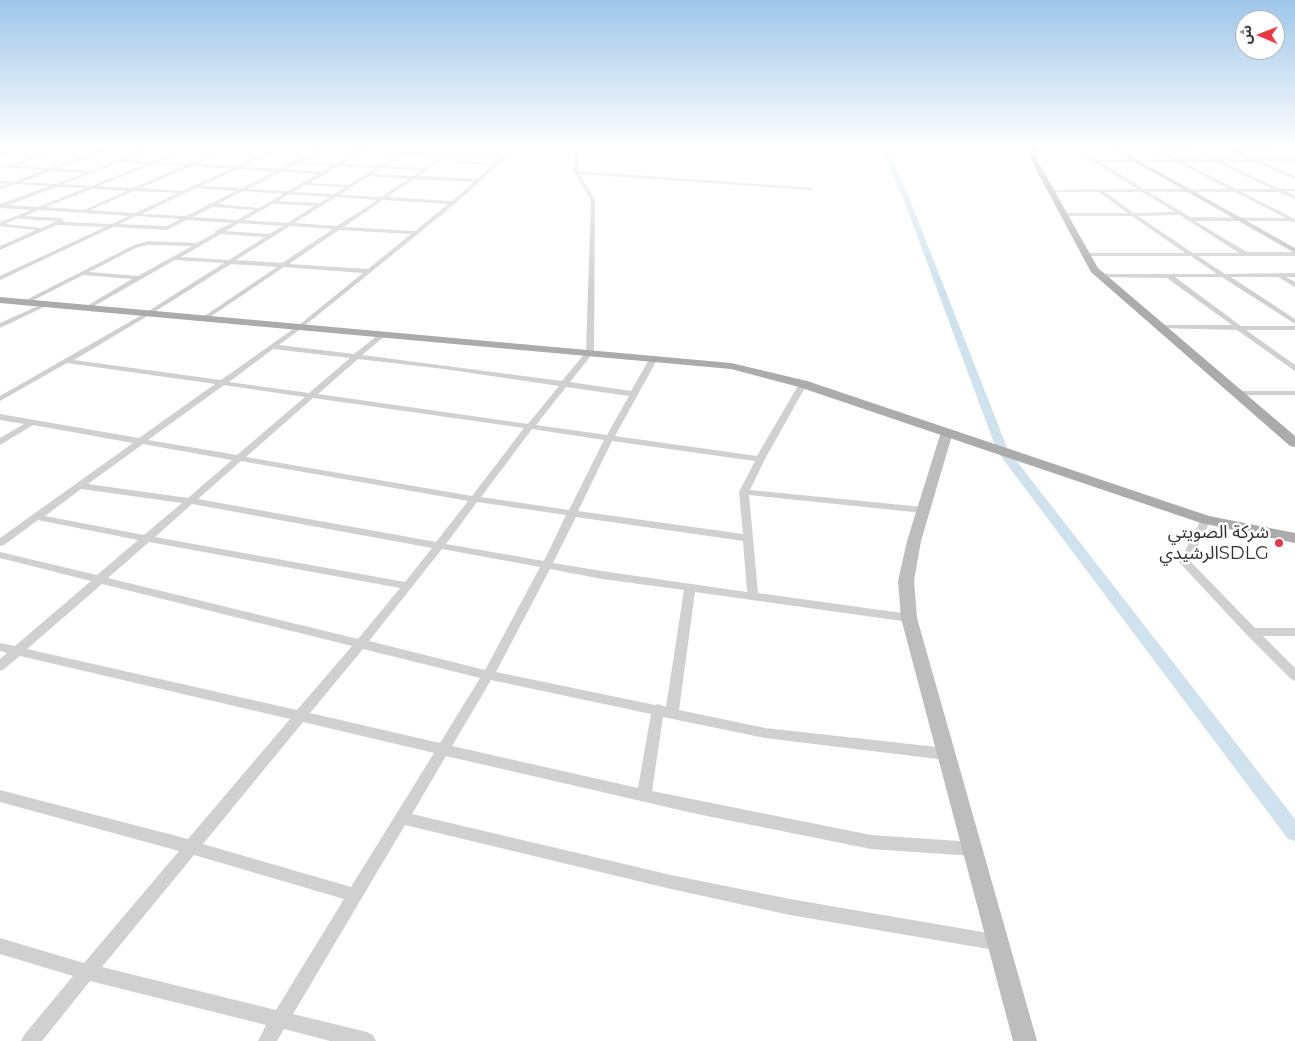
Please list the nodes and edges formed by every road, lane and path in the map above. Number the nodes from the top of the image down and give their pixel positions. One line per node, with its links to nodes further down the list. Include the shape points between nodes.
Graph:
1 (29, 196): 22 (street)
2 (71, 196): 23 (street)
3 (120, 196): 25 (street)
4 (175, 196): 26 (street)
5 (231, 196): 20 (street)
6 (283, 196): 18 (street)
7 (333, 196): 21 (street)
8 (343, 196): 17 (street)
9 (386, 196): 17 (street)
10 (462, 196): 19 (street)
11 (590, 196): 79 (street, via 593,200)
12 (1052, 196): 28 (main road)
13 (1107, 196): 29 (street)
14 (1151, 196): 27 (street)
15 (1198, 196): 34 (street)
16 (1246, 196): 35 (street)
17 (382, 198): 19 (street); 41 (street)
18 (272, 202): 21 (street); 24 (street)
19 (453, 203): 44 (street)
20 (212, 205): 24 (street); 31 (street)
21 (319, 205): 39 (street)
22 (0, 206): 23 (street)
23 (37, 209): 25 (street); 30 (street)
24 (259, 209): 36 (street)
25 (82, 212): 26 (street); 33 (street)
26 (133, 214): 31 (street); 40 (street)
27 (1180, 214): 29 (street); 32 (street)
28 (1063, 215): 29 (street); 49 (main road)
29 (1134, 215): 50 (street)
30 (17, 217): 33 (street); 38 (street)
31 (187, 218): 36 (street); 40 (street, via 163,229)
32 (1188, 219): 34 (street); 51 (street)
33 (63, 220): 37 (street)
34 (1240, 220): 35 (street); 48 (street)
35 (1295, 221)
36 (235, 222): 39 (street); 43 (street)
37 (55, 224): 40 (street); 42 (street)
38 (0, 225): 42 (street)
39 (287, 225): 41 (street); 45 (street)
40 (108, 227): 62 (street)
41 (338, 228): 44 (street); 54 (street)
42 (42, 229): 47 (street)
43 (216, 232): 45 (street); 46 (street)
44 (416, 233): 55 (street)
45 (269, 236): 53 (street)
46 (196, 244): 52 (street); 56 (street, via 142,244)
47 (0, 248)
48 (1295, 253): 51 (street)
49 (1084, 254): 50 (street); 60 (main road)
50 (1193, 255): 51 (street); 61 (street)
51 (1246, 255)
52 (172, 258): 53 (street); 63 (street)
53 (230, 262): 54 (street); 69 (street)
54 (282, 266): 55 (street); 70 (street)
55 (368, 271): 73 (street)
56 (83, 273): 63 (street); 66 (street)
57 (1168, 275): 60 (street); 61 (street); 75 (street)
58 (1278, 275): 59 (street); 61 (street); 64 (street)
59 (1295, 275)
60 (1100, 276): 74 (main road)
61 (1225, 276): 71 (street)
62 (0, 278)
63 (138, 278): 68 (street)
64 (1295, 285)
65 (1, 301): 66 (main road)
66 (26, 302): 67 (main road)
67 (47, 304): 68 (main road); 72 (street)
68 (87, 308): 69 (main road)
69 (149, 313): 70 (main road); 82 (street)
70 (205, 318): 73 (main road)
71 (1295, 322)
72 (0, 326)
73 (301, 326): 77 (main road); 78 (street)
74 (1159, 327): 75 (street); 87 (main road)
75 (1240, 327): 76 (street); 83 (street)
76 (1295, 328)
77 (382, 334): 79 (main road); 80 (street)
78 (273, 348): 80 (street); 84 (street)
79 (590, 352): 81 (main road); 85 (street)
80 (355, 358): 85 (street); 90 (street)
81 (654, 358): 86 (main road, via 731,366); 89 (street)
82 (67, 362): 84 (street); 91 (street)
83 (1295, 369)
84 (225, 382): 90 (street); 97 (street)
85 (564, 383): 89 (street); 94 (street)
86 (803, 384): 95 (main road); 101 (street)
87 (1236, 393): 88 (street); 99 (main road)
88 (1295, 393)
89 (634, 394): 96 (street)
90 (310, 396): 94 (street); 100 (street)
91 (0, 399)
92 (0, 417): 93 (street)
93 (31, 423): 97 (street); 98 (street)
94 (529, 428): 96 (street); 104 (street)
95 (947, 432): 106 (street); 109 (main road)
96 (609, 438): 101 (street); 107 (street)
97 (142, 441): 100 (street); 102 (street)
98 (0, 442)
99 (1295, 443)
100 (240, 458): 104 (street); 105 (street)
101 (760, 459): 103 (street)
102 (79, 486): 105 (street); 108 (street)
103 (744, 492): 106 (street); 110 (street)
104 (474, 499): 107 (street); 114 (street)
105 (191, 500): 112 (street); 114 (street)
106 (923, 510): 121 (street, via 906,581)
107 (570, 514): 110 (street); 116 (street)
108 (37, 517): 112 (street); 113 (street)
109 (1206, 520): 111 (main road); 122 (street, via 1184,562)
110 (747, 538): 120 (street)
111 (1295, 538)
112 (147, 539): 117 (street); 118 (street)
113 (0, 542)
114 (438, 545): 116 (street); 118 (street)
115 (0, 555): 117 (street)
116 (547, 565): 119 (street); 128 (street)
117 (101, 579): 124 (street); 126 (street)
118 (408, 586): 124 (street)
119 (690, 589): 120 (street); 131 (street)
120 (753, 596): 121 (street)
121 (909, 618): 134 (street)
122 (1251, 632): 123 (street); 129 (street)
123 (1295, 632)
124 (360, 644): 128 (street); 132 (street)
125 (0, 647): 126 (street)
126 (17, 651): 127 (street); 132 (street)
127 (0, 666)
128 (488, 675): 130 (street); 133 (street)
129 (1295, 676)
130 (658, 710): 131 (street); 136 (street)
131 (672, 712): 134 (street, via 765,733)
132 (298, 718): 133 (street); 138 (street)
133 (442, 750): 136 (street); 137 (street)
134 (946, 754): 139 (street)
135 (0, 796): 138 (street)
136 (644, 796): 139 (street, via 871,842)
137 (402, 818): 140 (street); 141 (street, via 754,899)
138 (191, 847): 140 (street); 143 (street)
139 (974, 850): 141 (street)
140 (354, 895): 144 (street)
141 (1000, 943): 148 (street)
142 (0, 946): 143 (street)
143 (87, 972): 144 (street); 145 (street)
144 (280, 1020): 146 (street); 147 (street)
145 (30, 1041)
146 (267, 1041)
147 (367, 1041)
148 (1025, 1041)

